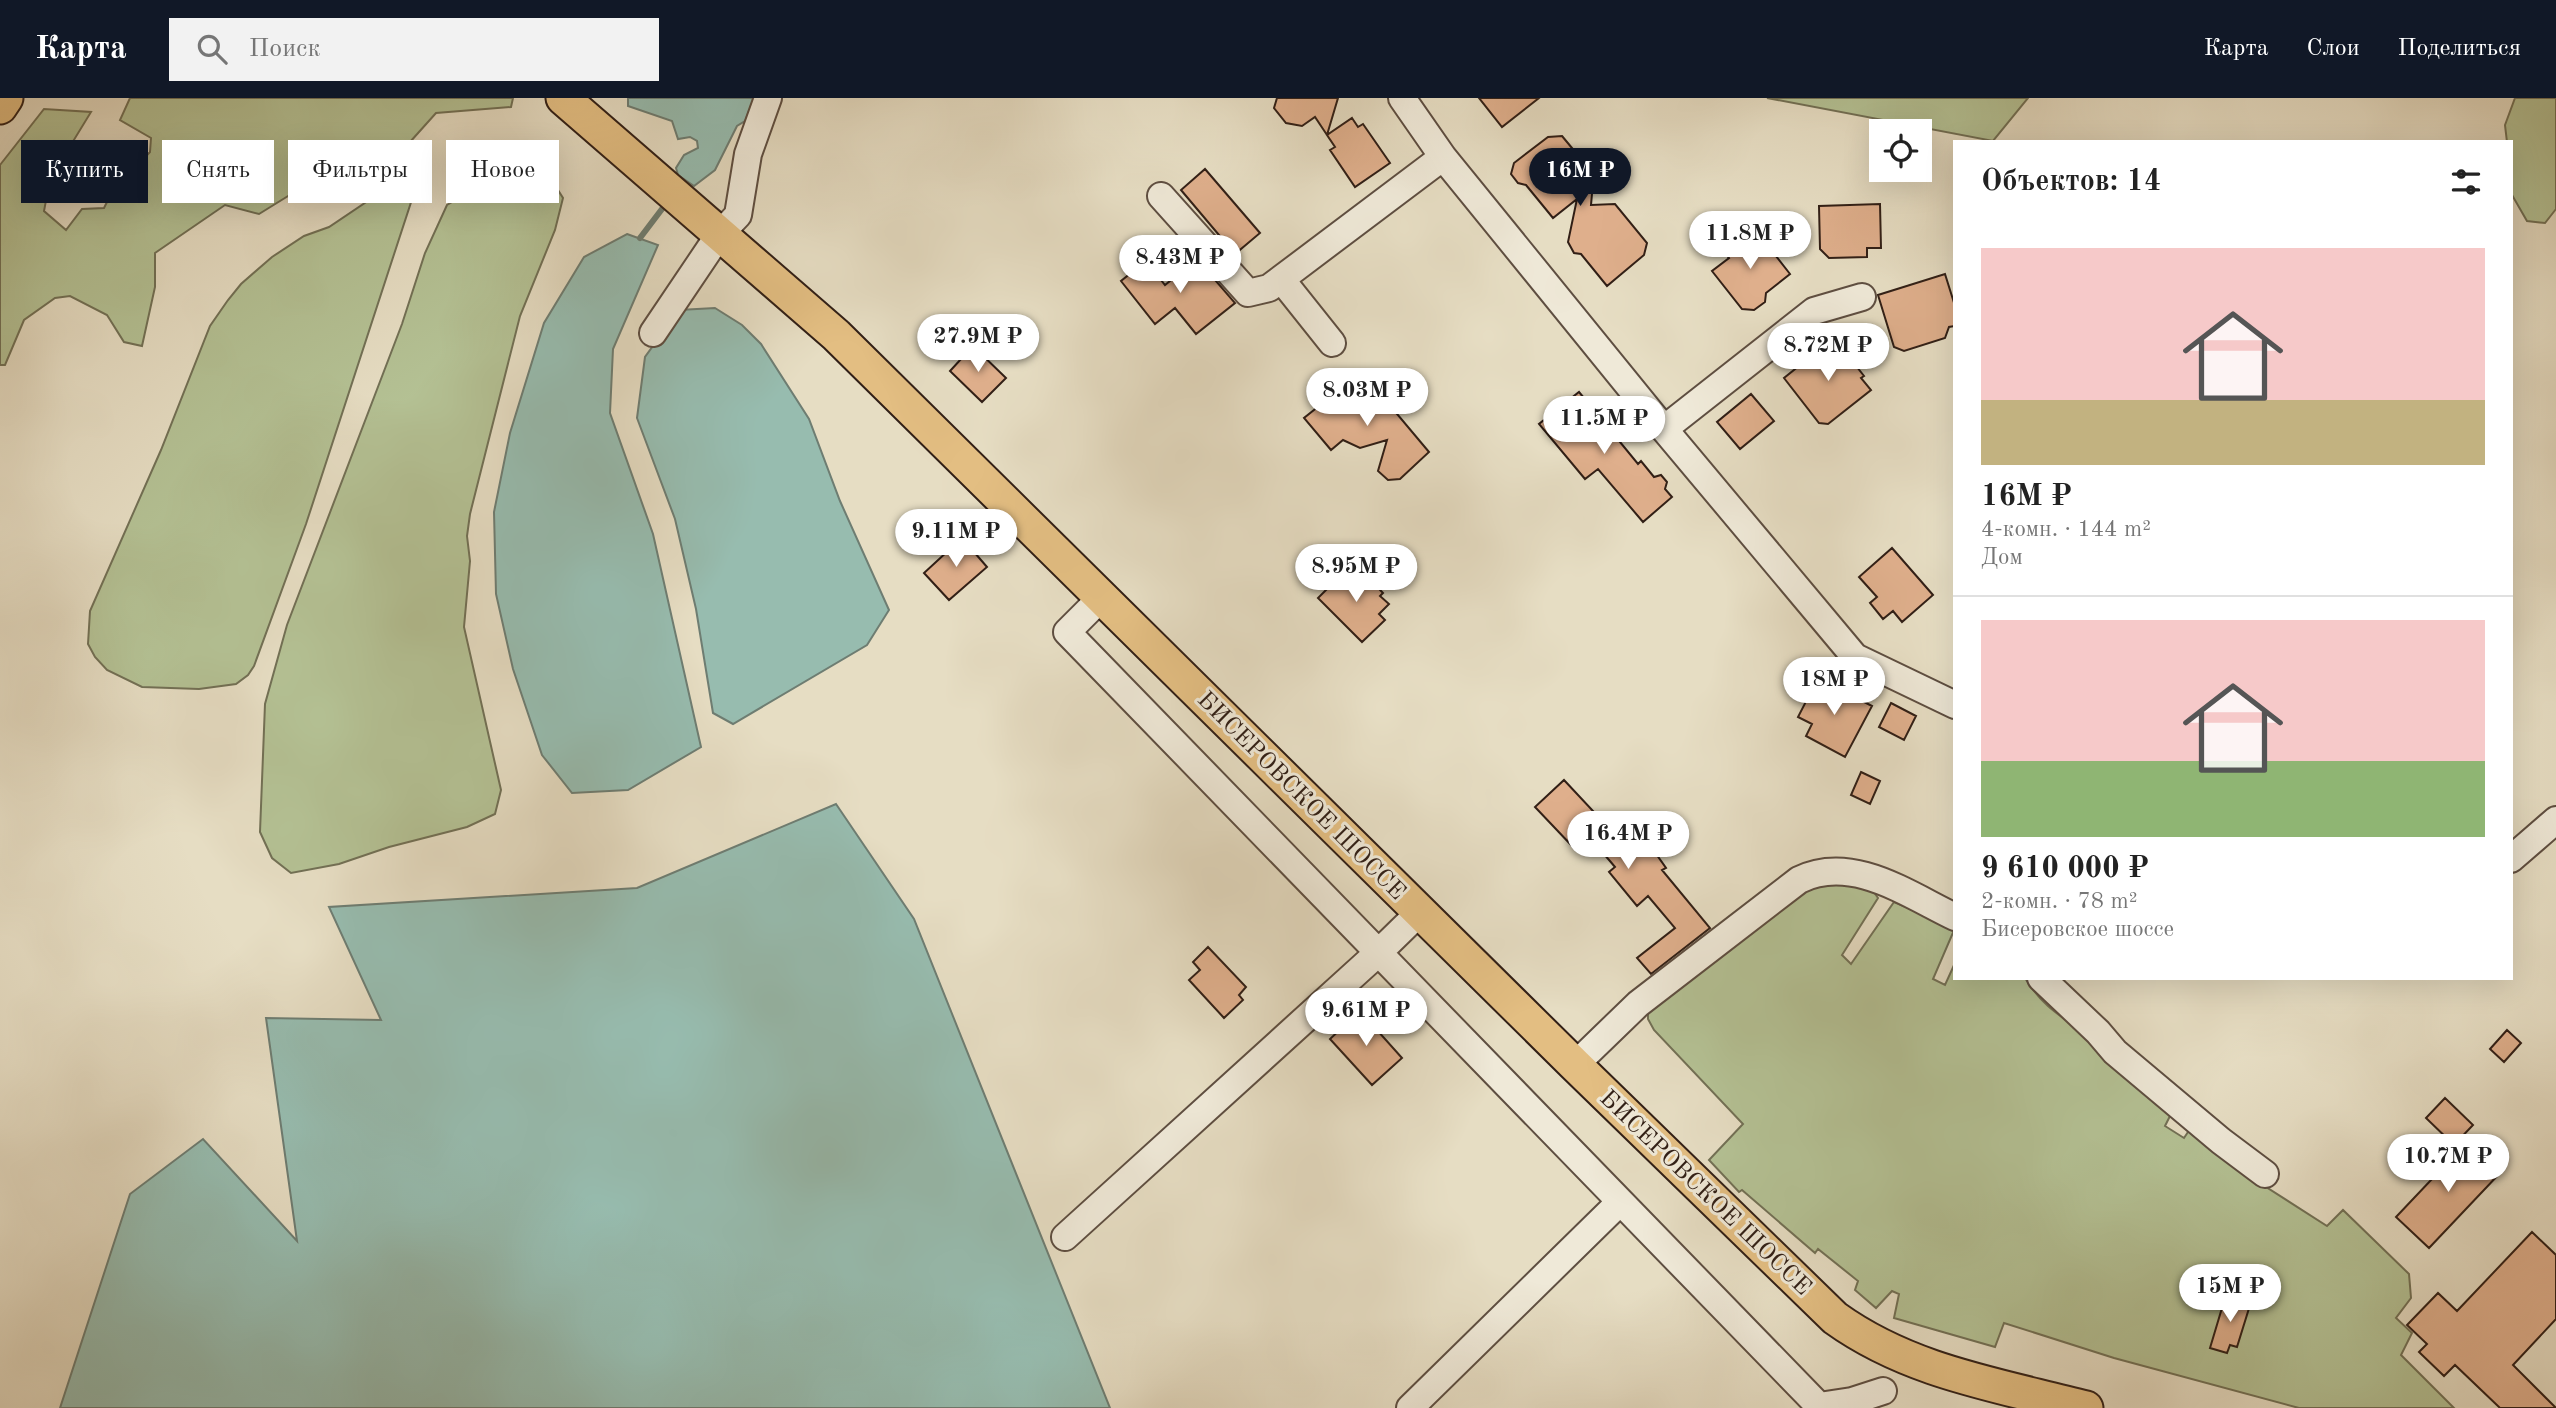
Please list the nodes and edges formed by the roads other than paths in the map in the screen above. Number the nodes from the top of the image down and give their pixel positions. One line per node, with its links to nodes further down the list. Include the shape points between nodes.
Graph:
1 (6, 98): 5 (main road)
2 (563, 98): 8 (main road, БИСЕРОВСКОЕ ШОССЕ)
3 (768, 98): 8 (lane, via 748,154 738,215)
4 (1402, 98): 6 (lane)
5 (0, 107)
6 (1443, 158): 9 (lane); 13 (lane)
7 (1161, 195): 9 (lane, via 1248,293 1269,289)
8 (719, 235): 11 (lane); 14 (main road, БИСЕРОВСКОЕ ШОССЕ, via 836,334)
9 (1282, 279): 12 (lane)
10 (1862, 297): 13 (lane, via 1814,311)
11 (653, 332)
12 (1332, 343)
13 (1664, 429): 15 (lane, via 1855,657)
14 (1102, 597): 18 (main road, БИСЕРОВСКОЕ ШОССЕ); 20 (lane, via 1067,632)
15 (1953, 704)
16 (2556, 820): 17 (lane)
17 (2513, 857)
18 (1420, 912): 20 (lane); 22 (main road, БИСЕРОВСКОЕ ШОССЕ)
19 (1953, 916): 22 (lane, via 1858,873 1817,871 1637,1004)
20 (1378, 953): 24 (lane); 25 (lane)
21 (2043, 980): 23 (lane, via 2115,1052)
22 (1575, 1065): 26 (main road, БИСЕРОВСКОЕ ШОССЕ, via 1835,1318)
23 (2266, 1174)
24 (1620, 1202): 28 (lane); 29 (lane)
25 (1066, 1237)
26 (1895, 1354): 27 (lane); 30 (main road, БИСЕРОВСКОЕ ШОССЕ)
27 (1881, 1399): 28 (lane)
28 (1820, 1407)
29 (1410, 1408)
30 (2086, 1408)

